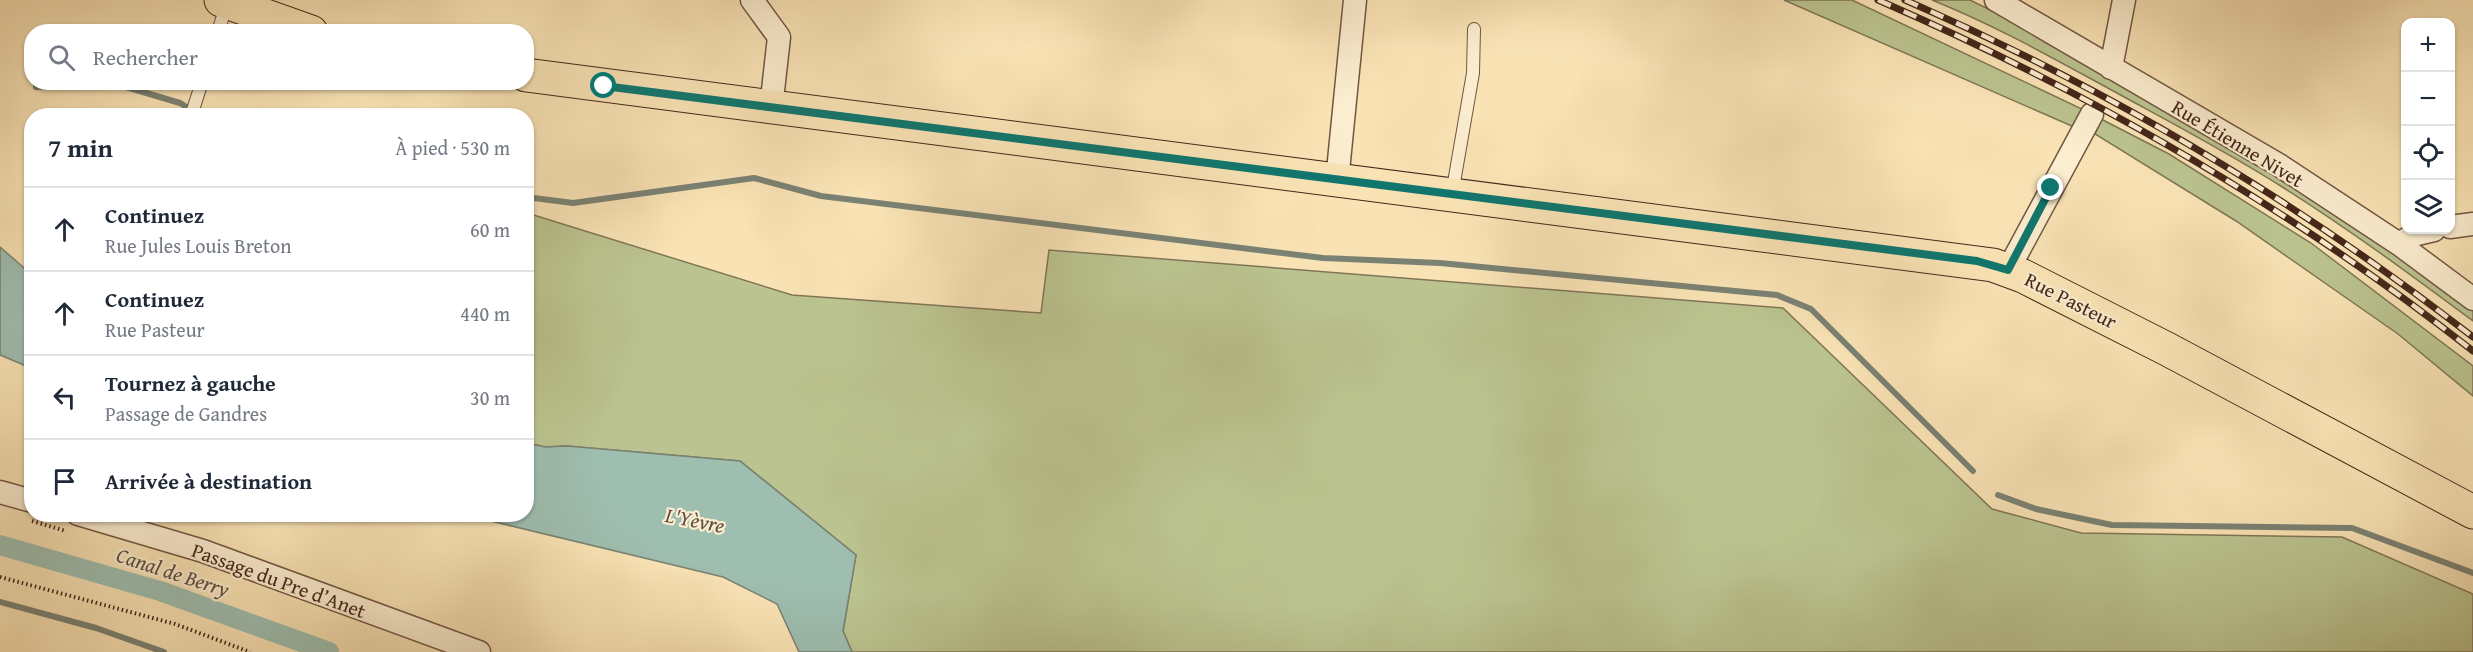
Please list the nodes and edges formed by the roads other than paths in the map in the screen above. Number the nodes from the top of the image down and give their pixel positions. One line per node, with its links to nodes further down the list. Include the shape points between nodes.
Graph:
1 (752, 0): 12 (street, via 779,37)
2 (1355, 0): 14 (street)
3 (1996, 0): 8 (street, Rue Étienne Nivet)
4 (2124, 0): 8 (street)
5 (222, 11): 6 (main road)
6 (277, 24)
7 (1474, 29): 15 (lane, via 1473,73)
8 (2111, 68): 19 (street, Rue Étienne Nivet, via 2279,165)
9 (534, 76): 12 (main road, Rue Pasteur)
10 (199, 90): 11 (lane)
11 (194, 108)
12 (771, 108): 14 (main road, Rue Pasteur)
13 (2092, 114): 20 (street)
14 (1337, 181): 15 (main road, Rue Pasteur)
15 (1452, 195): 20 (main road, Rue Pasteur, via 1977,261)
16 (2473, 224): 17 (street)
17 (2455, 226)
18 (2417, 234): 19 (street)
19 (2399, 244): 21 (street, Rue Étienne Nivet)
20 (2008, 270): 24 (main road, Rue Pasteur, via 2167,349)
21 (2473, 299)
22 (0, 492): 23 (street)
23 (24, 508)
24 (2473, 512)
25 (73, 523): 26 (street, Passage du Pre d’Anet, via 203,551)
26 (479, 652)

